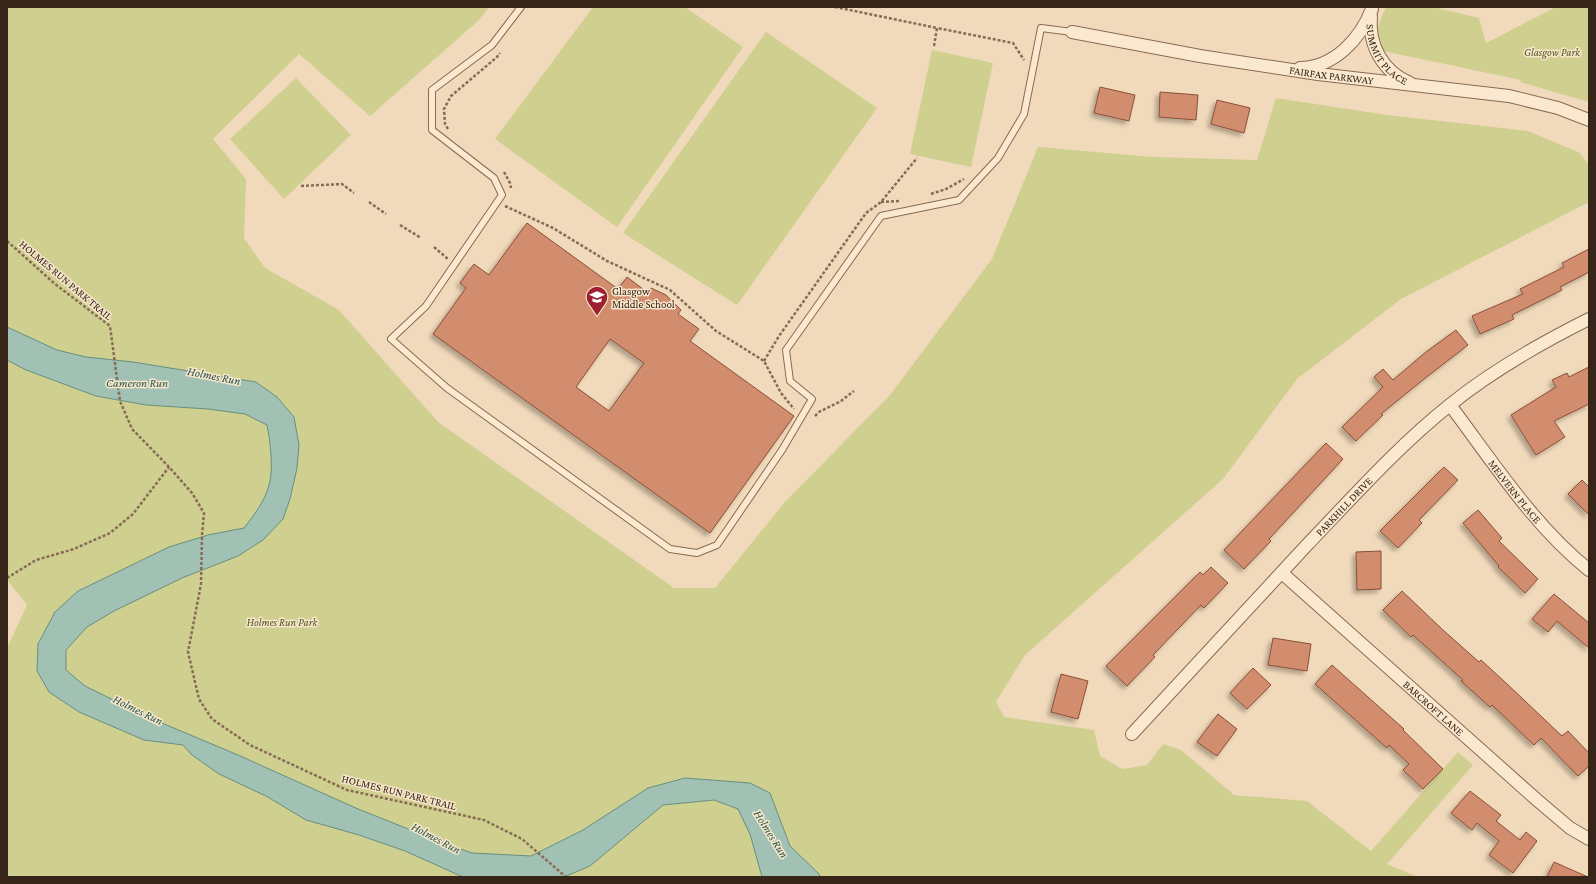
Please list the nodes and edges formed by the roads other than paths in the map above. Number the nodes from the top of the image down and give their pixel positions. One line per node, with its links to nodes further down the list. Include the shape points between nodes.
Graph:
1 (521, 7): 3 (lane, via 492,46 432,90 432,130 494,178 502,195 426,306 391,339 447,388 670,549 697,553 717,545 782,450 812,399 790,381 786,350 881,216 959,200 998,158 1024,114 1041,28)
2 (1372, 8): 4 (street, SUMMIT PLACE, via 1366,25 1344,51 1312,67); 5 (street, SUMMIT PLACE, via 1372,40 1385,66 1396,76)
3 (1072, 32): 4 (street, FAIRFAX PARKWAY)
4 (1283, 69): 5 (street, FAIRFAX PARKWAY)
5 (1421, 87): 6 (street, FAIRFAX PARKWAY, via 1510,96 1558,108)
6 (1589, 120)
7 (1589, 319): 8 (street, PARKHILL DRIVE, via 1497,371)
8 (1450, 404): 9 (street, MELVERN PLACE, via 1540,524); 10 (street, PARKHILL DRIVE, via 1373,475)
9 (1589, 570)
10 (1282, 573): 11 (street, PARKHILL DRIVE); 12 (street, BARCROFT LANE, via 1537,800 1570,828)
11 (1132, 734)
12 (1589, 839)

